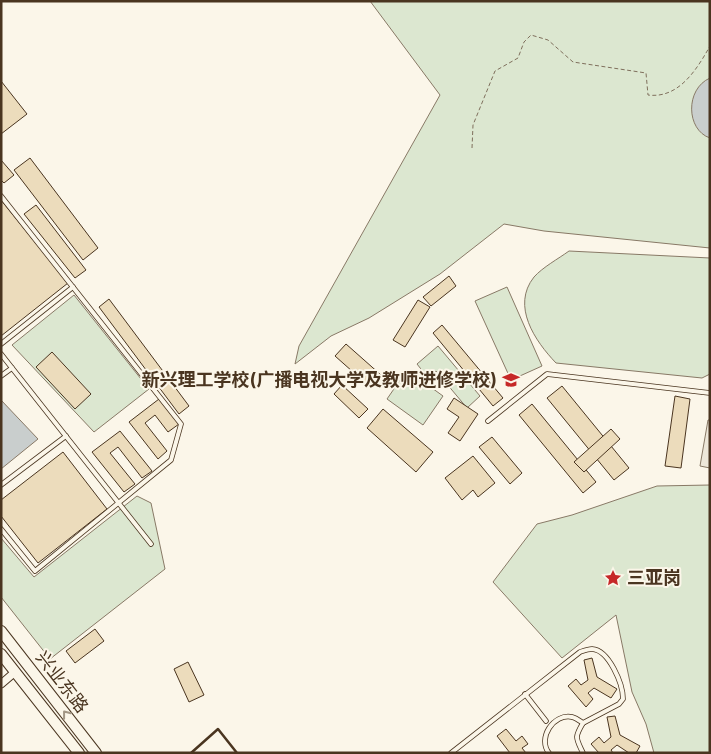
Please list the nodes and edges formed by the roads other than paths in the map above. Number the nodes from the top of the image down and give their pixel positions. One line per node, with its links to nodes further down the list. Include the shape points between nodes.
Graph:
1 (1, 196): 2 (lane)
2 (73, 287): 3 (lane); 11 (lane, via 181,424 171,460)
3 (1, 344)
4 (1, 354): 5 (lane)
5 (12, 368): 6 (lane); 9 (lane)
6 (1, 376)
7 (710, 393): 8 (lane, via 547,374)
8 (488, 421)
9 (66, 436): 10 (lane); 11 (lane)
10 (1, 485)
11 (118, 503): 12 (lane, via 35,571); 13 (lane)
12 (1, 529)
13 (151, 544)
14 (1, 631): 22 (street, 兴业东路, one-way to 14)
15 (1, 654): 16 (street, 兴业东路)
16 (15, 672): 17 (street); 21 (street, 兴业东路)
17 (1, 684)
18 (526, 694): 19 (lane); 20 (lane, via 580,652 593,649 601,652 620,681 622,699 619,704); 23 (lane)
19 (546, 720)
20 (583, 723): 24 (lane, via 572,717 563,717 555,722 544,738 544,747); 25 (lane, via 577,733 577,743)
21 (79, 753)
22 (96, 753)
23 (451, 753)
24 (549, 753)
25 (583, 753)

